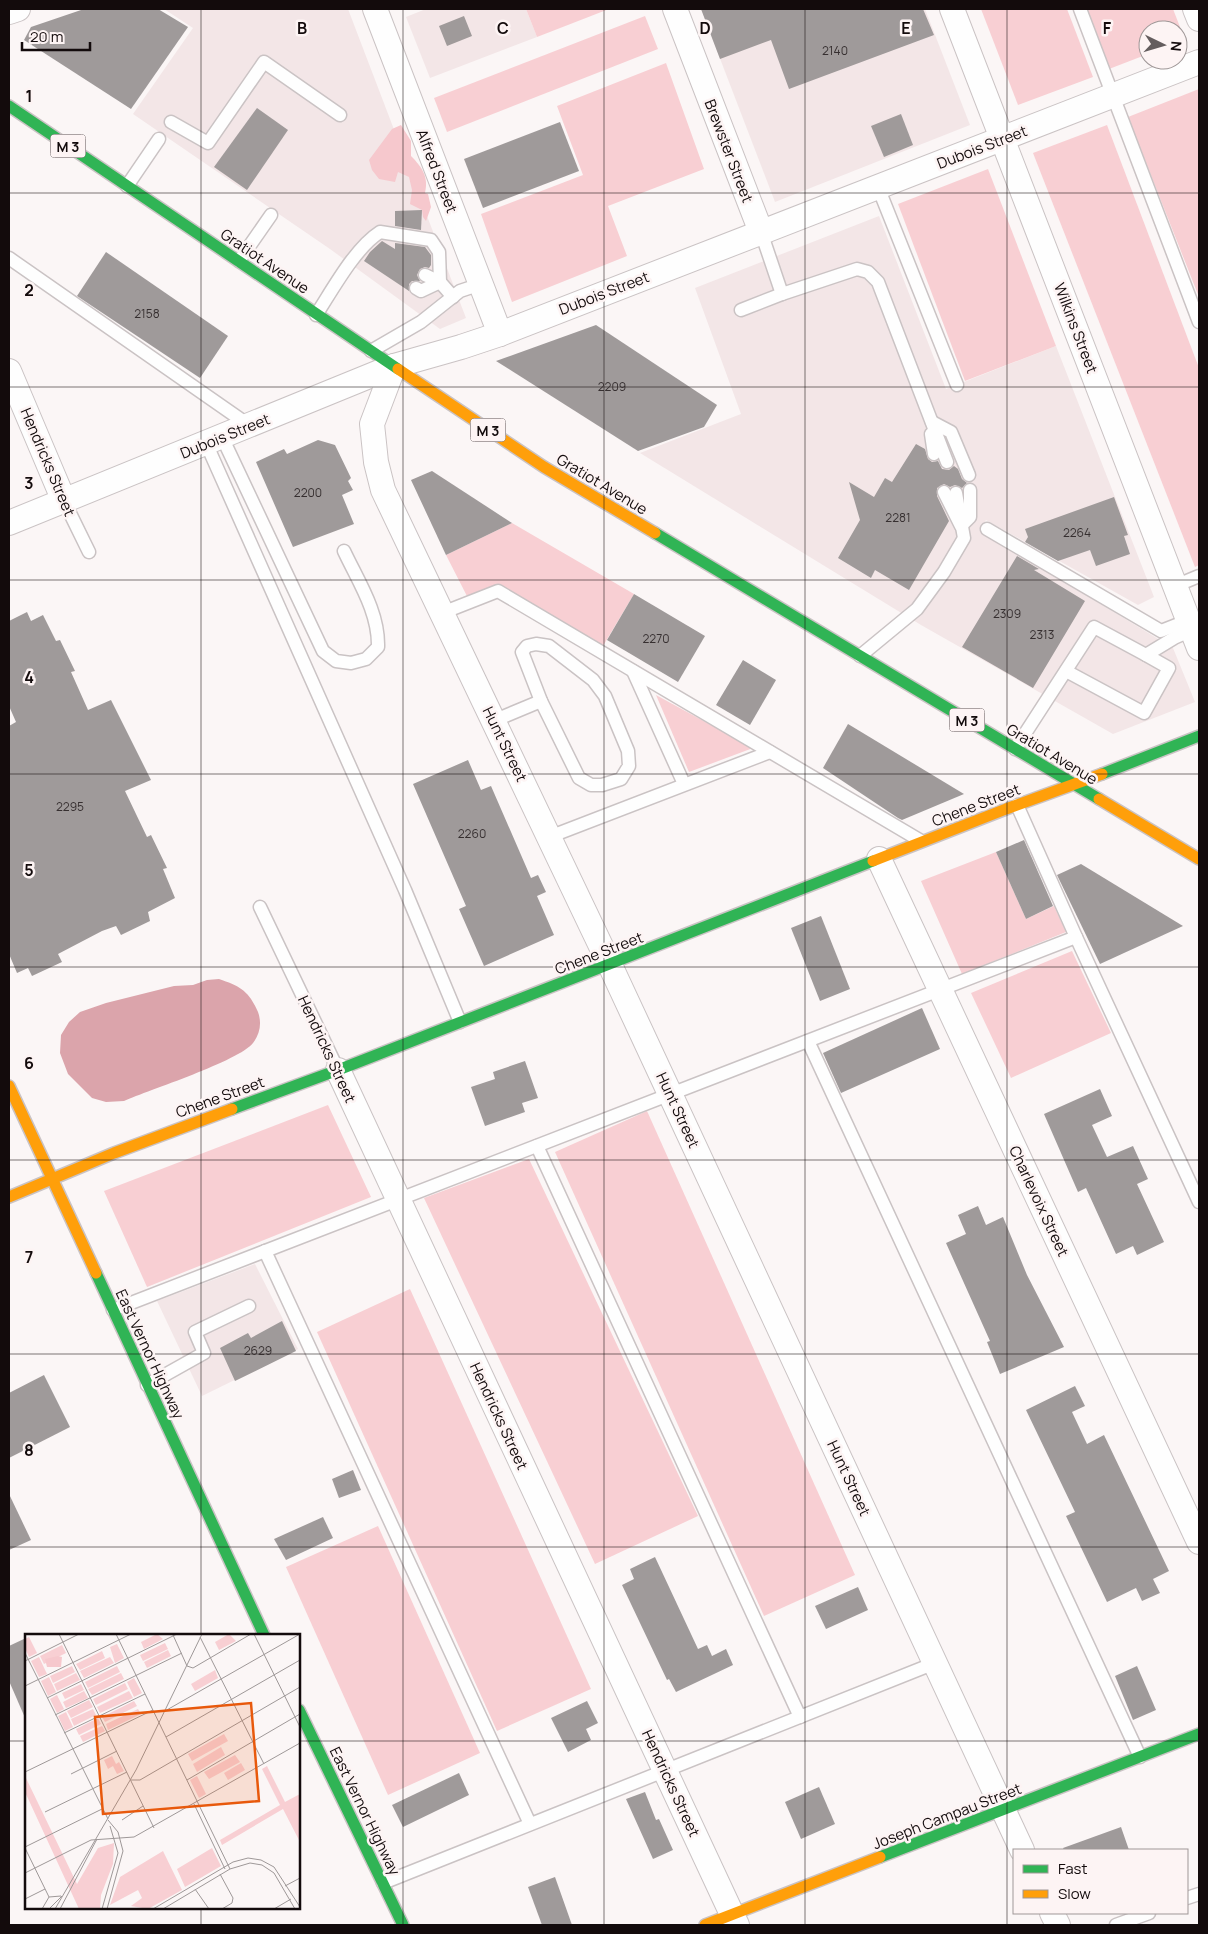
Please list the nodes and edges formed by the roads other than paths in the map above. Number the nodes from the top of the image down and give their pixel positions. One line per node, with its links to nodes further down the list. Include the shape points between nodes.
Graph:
1 (18, 9): 7 (street)
2 (375, 9): 24 (street, Alfred Street)
3 (675, 9): 19 (street, Brewster Street)
4 (952, 9): 15 (street, Wilkins Street)
5 (1080, 9): 10 (lane)
6 (1195, 9): 8 (street)
7 (9, 12)
8 (1199, 19)
9 (1199, 62): 10 (street, Dubois Street)
10 (1113, 96): 15 (street, Dubois Street); 30 (lane)
11 (9, 106): 16 (street, Gratiot Avenue / M 3)
12 (340, 115): 13 (lane, via 264,62 208,143)
13 (171, 122)
14 (159, 139): 16 (lane)
15 (1002, 139): 17 (street, Dubois Street); 51 (street, Wilkins Street)
16 (127, 186): 21 (street, Gratiot Avenue / M 3)
17 (878, 187): 19 (street, Dubois Street); 35 (lane)
18 (271, 215): 21 (lane)
19 (760, 232): 26 (lane, Brewster Street); 31 (street, Dubois Street)
20 (9, 258): 37 (lane)
21 (239, 262): 29 (street, Gratiot Avenue / M 3)
22 (425, 276): 23 (lane)
23 (440, 282): 25 (lane, via 421,291); 27 (lane); 29 (lane, via 439,252 431,240 380,232 347,268)
24 (481, 284): 27 (lane); 31 (street, Alfred Street)
25 (416, 288)
26 (782, 294): 28 (lane); 36 (lane, via 857,269 868,272 878,282)
27 (453, 297): 32 (lane, via 421,322)
28 (741, 310)
29 (316, 314): 32 (street, Gratiot Avenue / M 3)
30 (1199, 322)
31 (500, 334): 33 (street, Dubois Street)
32 (371, 351): 33 (street, Gratiot Avenue / M 3)
33 (394, 366): 37 (street, Dubois Street); 52 (street, Hunt Street, via 372,424 376,462 383,490); 55 (street, Gratiot Avenue / M 3, via 544,467)
34 (9, 371): 44 (street, Hendricks Street)
35 (957, 385)
36 (932, 422): 39 (lane, via 930,439); 40 (lane); 41 (lane, via 951,432)
37 (250, 426): 38 (street, Dubois Street)
38 (214, 440): 44 (street, Dubois Street); 48 (lane, via 323,651 336,661 351,663 366,659 378,647 379,632); 74 (lane)
39 (934, 454)
40 (946, 462)
41 (969, 476)
42 (970, 490): 46 (lane, via 970,517)
43 (950, 492): 46 (lane)
44 (64, 501): 45 (street, Dubois Street); 49 (lane, Hendricks Street)
45 (9, 523)
46 (961, 526): 55 (lane, via 964,538 917,610)
47 (987, 529): 53 (lane, via 1161,631)
48 (344, 551)
49 (89, 552)
50 (1199, 576): 51 (lane)
51 (1175, 586): 53 (street, Wilkins Street)
52 (442, 613): 56 (lane, via 498,590); 59 (street, Hunt Street)
53 (1193, 633): 54 (lane, via 1174,638)
54 (1146, 655): 57 (lane, via 1094,627); 57 (lane, via 1169,668 1144,713)
55 (860, 656): 61 (street, Gratiot Avenue / M 3)
56 (633, 670): 62 (lane); 63 (lane)
57 (1066, 671): 61 (lane)
58 (541, 701): 58 (lane, via 522,652 527,646 536,644 549,646 593,680 605,696 628,751 629,766 621,779 591,785 579,778); 59 (lane)
59 (493, 721): 66 (street, Hunt Street)
60 (1199, 736): 64 (street, Chene Street)
61 (1015, 749): 64 (street, Gratiot Avenue / M 3)
62 (770, 752): 63 (lane); 67 (lane)
63 (684, 784): 66 (lane)
64 (1074, 784): 65 (street, Chene Street); 69 (street, Gratiot Avenue / M 3)
65 (1017, 805): 67 (street, Chene Street); 71 (lane)
66 (549, 836): 72 (street, Hunt Street)
67 (922, 842): 68 (street, Chene Street)
68 (878, 859): 72 (street, Chene Street); 73 (street, Charlevoix Street)
69 (1199, 859)
70 (260, 907): 76 (lane, Hendricks Street)
71 (1076, 937): 73 (lane); 83 (lane)
72 (610, 964): 74 (street, Chene Street); 78 (street, Hunt Street)
73 (940, 990): 75 (lane); 88 (street, Charlevoix Street)
74 (460, 1022): 76 (street, Chene Street)
75 (808, 1041): 78 (lane); 94 (lane)
76 (338, 1070): 80 (street, Chene Street, via 123,1150); 82 (street, Hendricks Street)
77 (9, 1086): 80 (street, East Vernor Highway, via 21,1122)
78 (670, 1094): 79 (lane); 90 (street, Hunt Street)
79 (537, 1146): 82 (lane); 92 (lane)
80 (52, 1180): 81 (street, Chene Street); 86 (street, East Vernor Highway)
81 (9, 1197)
82 (398, 1200): 84 (lane); 95 (street, Hendricks Street)
83 (1199, 1202)
84 (266, 1251): 86 (lane); 97 (lane)
85 (249, 1306): 87 (lane, via 194,1332 204,1353)
86 (113, 1310): 87 (street, East Vernor Highway)
87 (148, 1385): 89 (street, East Vernor Highway)
88 (1199, 1542)
89 (264, 1634)
90 (935, 1663): 92 (lane); 96 (street, Hunt Street)
91 (300, 1712): 99 (street, East Vernor Highway)
92 (800, 1717): 95 (lane)
93 (1199, 1734): 94 (street, Joseph Campau Street)
94 (1140, 1757): 96 (street, Joseph Campau Street)
95 (665, 1771): 97 (lane); 101 (street, Hendricks Street)
96 (1003, 1810): 98 (street, Hunt Street); 101 (street, Joseph Campau Street)
97 (530, 1824): 99 (lane)
98 (1022, 1849)
99 (384, 1883): 102 (street, East Vernor Highway)
100 (1146, 1914): 104 (lane)
101 (735, 1920): 103 (street, Joseph Campau Street)
102 (403, 1925)
103 (705, 1925)
104 (1116, 1925)

